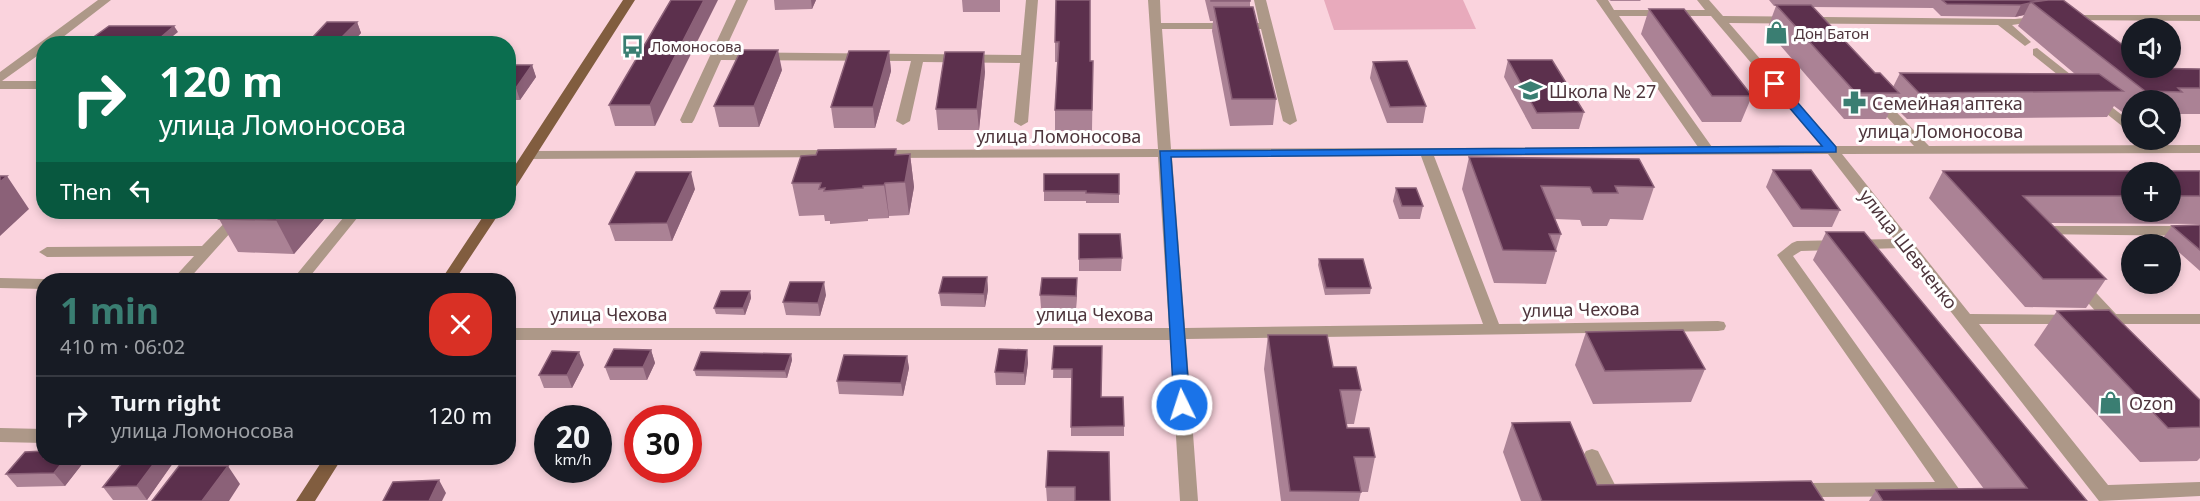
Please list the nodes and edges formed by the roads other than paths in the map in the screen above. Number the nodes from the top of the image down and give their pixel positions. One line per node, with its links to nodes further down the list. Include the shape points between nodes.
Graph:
1 (105, 0): 17 (street)
2 (630, 0): 43 (main road)
3 (742, 0): 21 (street)
4 (1032, 0): 23 (street)
5 (1154, 0): 14 (street)
6 (1260, 0): 15 (street)
7 (1602, 0): 9 (street)
8 (1704, 0): 10 (street, улица Шевченко)
9 (1611, 13): 10 (street); 40 (street)
10 (1717, 16): 13 (street); 37 (street, улица Шевченко)
11 (2063, 18): 12 (street); 13 (street); 16 (street)
12 (2200, 18)
13 (2001, 22): 18 (street)
14 (1156, 26): 15 (street); 42 (street)
15 (1266, 26): 32 (street)
16 (2080, 31)
17 (56, 36)
18 (2025, 42)
19 (36, 51): 24 (street)
20 (2037, 52): 28 (street)
21 (717, 56): 22 (street); 30 (street)
22 (918, 58): 23 (street); 31 (street)
23 (1027, 59): 34 (street)
24 (0, 78)
25 (0, 85): 26 (street)
26 (36, 85)
27 (1889, 87): 38 (street, via 1867,88)
28 (2080, 87): 29 (street); 33 (street)
29 (2058, 88)
30 (687, 120)
31 (903, 121)
32 (1290, 121)
33 (2121, 121)
34 (1021, 122)
35 (2121, 145): 38 (street, улица Ломоносова)
36 (2181, 147): 39 (street, улица Ломоносова)
37 (1831, 149): 38 (street, улица Ломоносова); 40 (street, улица Ломоносова); 49 (street, улица Шевченко)
38 (1924, 149)
39 (2200, 149)
40 (1707, 150): 41 (street, улица Ломоносова)
41 (1426, 152): 42 (street, улица Ломоносова); 63 (street)
42 (1165, 153): 43 (street, улица Ломоносова); 65 (street)
43 (530, 155): 44 (main road)
44 (516, 176)
45 (236, 219): 51 (street)
46 (349, 219): 55 (street)
47 (489, 219): 56 (main road)
48 (2200, 231): 50 (street, via 2028,231)
49 (1905, 243): 59 (street, улица Шевченко); 74 (street, via 1797,246 1785,255 1950,489)
50 (2043, 247)
51 (207, 251): 52 (street); 54 (street)
52 (47, 252)
53 (2066, 271): 60 (street)
54 (187, 273)
55 (305, 273)
56 (453, 273)
57 (0, 283): 58 (street)
58 (36, 284)
59 (1964, 319): 60 (street); 75 (street, улица Шевченко)
60 (2112, 319): 61 (street); 66 (street)
61 (2200, 319)
62 (1718, 326): 63 (street, улица Чехова)
63 (1493, 329): 65 (street, улица Чехова)
64 (516, 334): 65 (street, улица Чехова)
65 (1177, 334): 77 (street)
66 (2128, 335)
67 (0, 435): 68 (street)
68 (36, 436)
69 (1592, 456): 73 (street, via 1609,492)
70 (328, 465): 76 (main road)
71 (2200, 489): 75 (street)
72 (1784, 490): 74 (street)
73 (1632, 492)
74 (1811, 496)
75 (2107, 497)
76 (304, 501)
77 (1189, 501)

